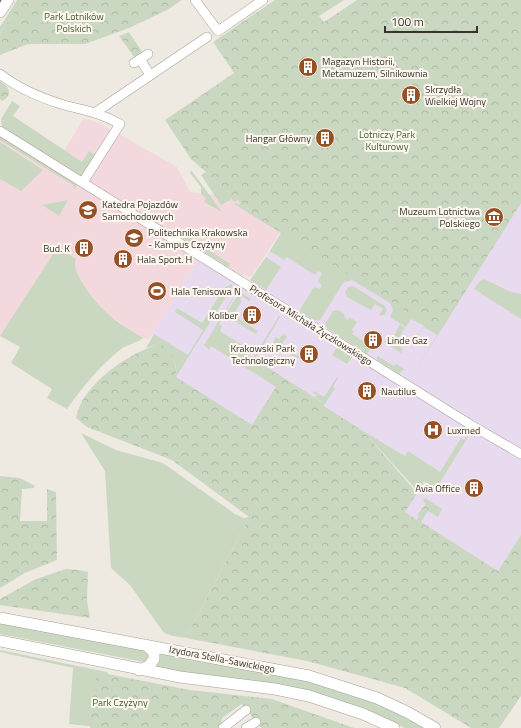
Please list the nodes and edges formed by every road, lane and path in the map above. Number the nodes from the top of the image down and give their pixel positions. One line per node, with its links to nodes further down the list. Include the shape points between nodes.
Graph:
1 (8, 0): 4 (main road)
2 (195, 0): 3 (street, via 218,32)
3 (264, 0)
4 (0, 12)
5 (207, 36): 8 (street)
6 (141, 59): 8 (street)
7 (0, 74): 9 (street, via 17,87 32,94)
8 (150, 75): 9 (street)
9 (96, 112): 11 (street, via 120,124)
10 (0, 131): 11 (street, Profesora Michała Życzkowskiego)
11 (83, 182): 12 (street, Profesora Michała Życzkowskiego)
12 (521, 454)
13 (0, 618): 15 (main road, Izydora Stella-Sawickiego)
14 (0, 641): 16 (main road, Izydora Stella-Sawickiego)
15 (146, 645): 16 (main road, via 154,652 154,659 149,666); 22 (main road, Izydora Stella-Sawickiego, via 329,681 377,698)
16 (139, 670): 21 (main road, Izydora Stella-Sawickiego, via 309,696 363,714)
17 (246, 710): 19 (street)
18 (256, 722): 20 (street)
19 (223, 728)
20 (246, 728)
21 (394, 728)
22 (435, 728)

